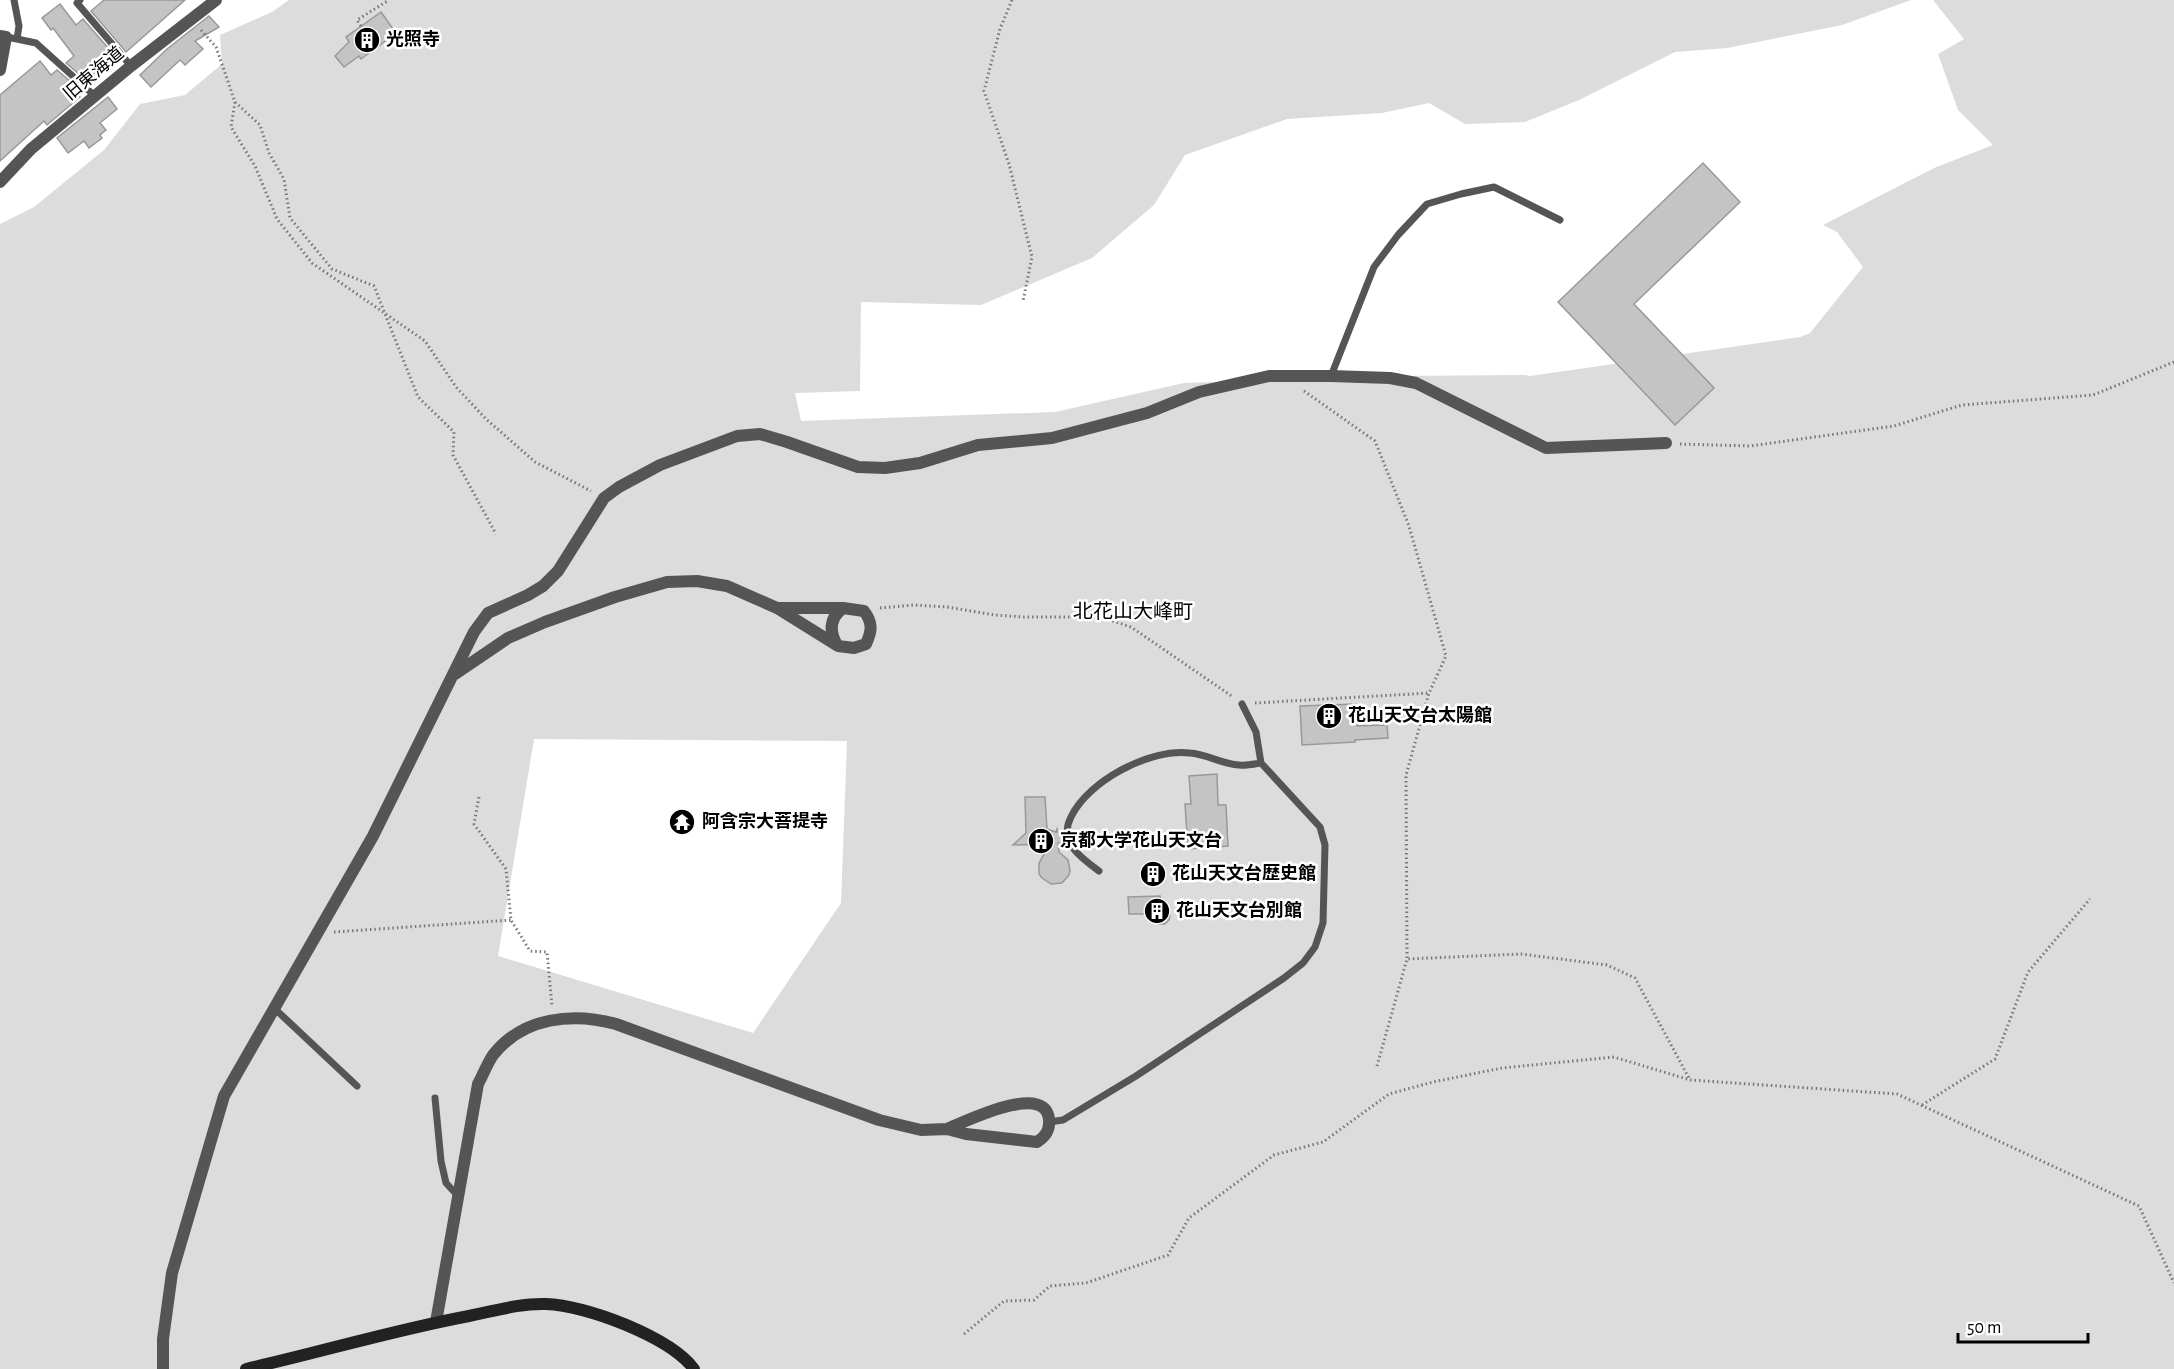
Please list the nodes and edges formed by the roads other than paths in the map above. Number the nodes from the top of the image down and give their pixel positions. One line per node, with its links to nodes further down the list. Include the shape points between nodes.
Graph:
1 (14, 0): 4 (lane, via 19,26)
2 (80, 0): 5 (lane, via 77,3)
3 (216, 0): 5 (street, 旧東海道)
4 (8, 38): 6 (street); 7 (lane, via 36,43)
5 (131, 66): 7 (street, 旧東海道)
6 (0, 70)
7 (96, 97): 8 (street, 旧東海道, via 30,149)
8 (0, 182)
9 (1560, 219): 10 (lane, via 1494,187 1427,204 1374,267)
10 (1331, 376): 11 (street, via 1416,383 1546,448); 15 (street, via 1269,376 1199,392 1147,412 1052,438 978,445 920,463 885,468 858,467 760,434 737,436 660,465 604,498 558,571 543,586 488,613 474,632)
11 (1666, 443)
12 (777, 608): 13 (street); 14 (street); 15 (street, via 727,586 667,582 615,597 508,638)
13 (843, 608): 14 (street, via 832,622 831,634); 14 (street, via 864,611 872,632 866,644 854,648)
14 (838, 646)
15 (454, 675): 19 (street, via 373,836)
16 (1242, 704): 17 (lane, via 1256,732)
17 (1261, 763): 18 (lane, via 1239,765 1190,752 1161,755 1135,763 1095,787 1076,805 1068,822 1068,841 1078,856); 22 (lane, via 1320,827 1325,845 1323,922 1315,946 1303,963 1284,978 1136,1076 1063,1120)
18 (1099, 871)
19 (274, 1008): 20 (lane); 26 (street, via 224,1096 172,1273)
20 (357, 1086)
21 (435, 1098): 24 (lane, via 446,1183)
22 (1049, 1122): 23 (street, via 1045,1136 1037,1142); 23 (street, via 1043,1106 1033,1102 1002,1108)
23 (947, 1129): 24 (street, via 921,1130 869,1117 616,1024 595,1018 565,1017 535,1024 509,1040 493,1056 478,1084)
24 (458, 1196): 25 (street)
25 (436, 1322): 27 (street); 28 (street, via 546,1304 588,1312 635,1329 666,1345)
26 (163, 1369)
27 (246, 1369)
28 (694, 1369)

